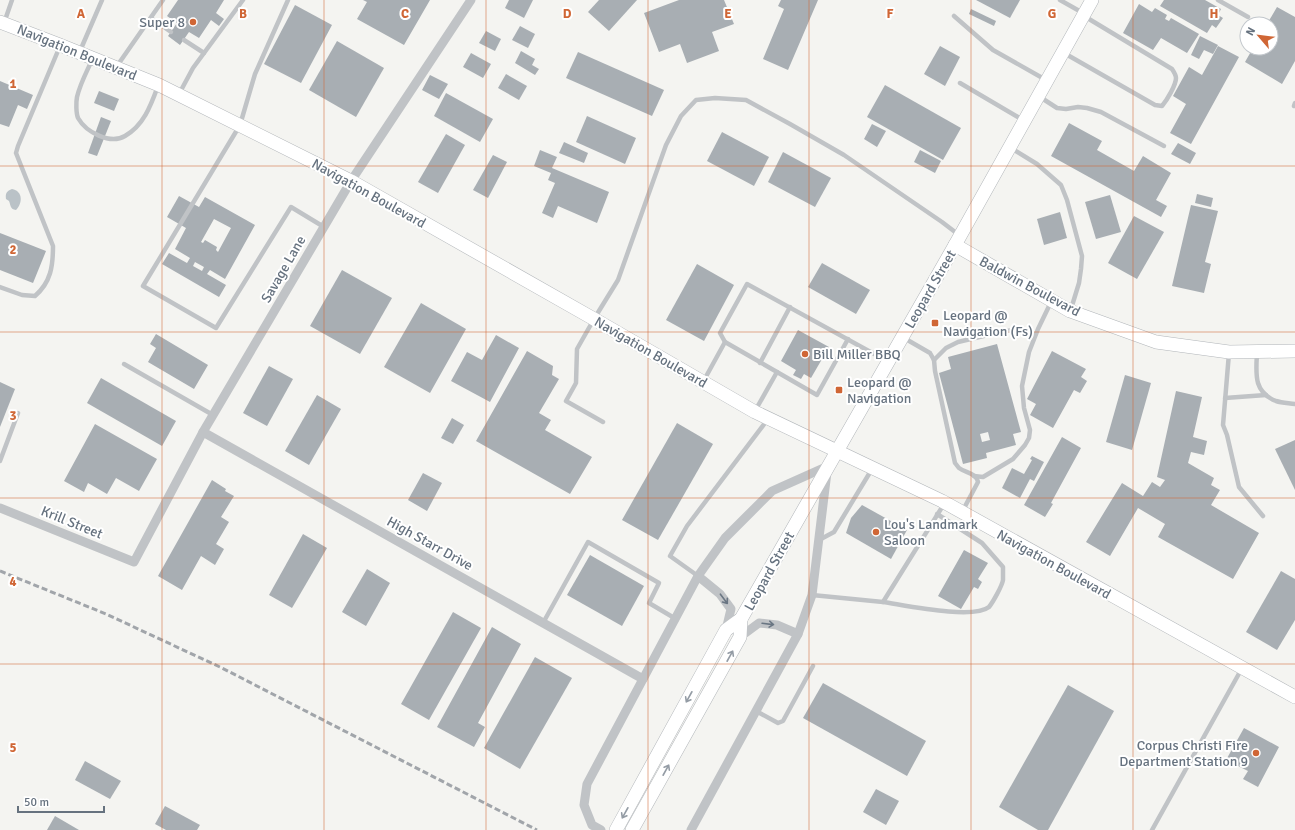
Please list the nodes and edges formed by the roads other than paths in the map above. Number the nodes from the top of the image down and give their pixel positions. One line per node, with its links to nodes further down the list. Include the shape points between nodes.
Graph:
1 (12, 0): 14 (lane)
2 (102, 0): 19 (lane)
3 (163, 0): 13 (lane)
4 (243, 0): 20 (lane)
5 (288, 0): 29 (lane, via 255,74)
6 (471, 0): 32 (street, Savage Lane)
7 (1060, 0): 10 (lane)
8 (1092, 0): 10 (main road, Leopard Street)
9 (1218, 0): 12 (lane)
10 (1084, 14): 18 (main road, Leopard Street); 18 (lane, via 1172,69 1176,81 1166,101 1162,106 1156,106)
11 (954, 16): 23 (lane, via 993,50)
12 (1246, 16)
13 (150, 18): 15 (lane); 22 (lane)
14 (2, 23): 17 (main road, Navigation Boulevard)
15 (171, 32)
16 (184, 40): 20 (lane)
17 (60, 45): 19 (main road, Navigation Boulevard); 35 (lane, via 16,153 53,246 53,262 43,289 35,296 22,295)
18 (1063, 52): 23 (main road, Leopard Street)
19 (79, 53): 21 (main road, Navigation Boulevard)
20 (204, 53): 26 (lane)
21 (93, 58): 22 (main road, Navigation Boulevard); 25 (lane, via 77,98 78,116 86,129 108,140 124,137 141,123)
22 (116, 68): 25 (main road, Navigation Boulevard)
23 (1047, 80): 27 (main road, Leopard Street)
24 (960, 83): 28 (lane)
25 (159, 85): 26 (main road, Navigation Boulevard)
26 (179, 94): 29 (main road, Navigation Boulevard)
27 (1038, 96): 28 (main road, Leopard Street); 30 (lane, via 1057,108 1101,112)
28 (1024, 121): 31 (main road, Leopard Street)
29 (240, 125): 32 (main road, Navigation Boulevard); 33 (lane, via 143,286 216,328 291,207)
30 (1164, 146)
31 (1010, 147): 34 (main road, Leopard Street); 38 (lane, via 1037,164 1061,185 1067,200 1082,256 1079,284)
32 (351, 181): 33 (street, Savage Lane); 39 (main road, Navigation Boulevard)
33 (324, 227): 58 (street, Savage Lane)
34 (958, 240): 36 (main road, Baldwin Boulevard); 39 (lane, via 942,222 844,156 746,100 696,100 681,116 666,145 618,280); 41 (main road, Leopard Street)
35 (0, 287)
36 (1052, 300): 38 (main road, Baldwin Boulevard); 40 (lane)
37 (790, 307): 42 (lane); 43 (lane, via 748,284 720,333); 49 (lane)
38 (1070, 311): 46 (main road, Baldwin Boulevard, via 1156,342)
39 (594, 319): 52 (main road, Navigation Boulevard); 60 (lane, via 578,349 576,383 566,401)
40 (1035, 335): 47 (lane, via 1017,330 1005,331 958,342 946,348); 66 (lane, via 1022,386 1030,430 1029,438 1013,459 983,477)
41 (902, 337): 47 (lane, via 930,353); 48 (main road, Leopard Street)
42 (848, 339): 48 (lane); 51 (lane, via 817,395)
43 (725, 342): 49 (lane); 52 (lane)
44 (1295, 350): 45 (main road, Baldwin Boulevard)
45 (1257, 351): 46 (main road, Baldwin Boulevard); 53 (lane, via 1256,379)
46 (1229, 352): 54 (lane)
47 (934, 360): 66 (lane, via 955,463)
48 (888, 361): 62 (main road, Leopard Street)
49 (760, 363): 51 (lane)
50 (124, 364): 58 (lane)
51 (777, 372): 56 (lane)
52 (703, 382): 56 (main road, Navigation Boulevard)
53 (1266, 395): 54 (lane); 55 (lane, via 1276,401)
54 (1225, 398): 70 (lane, via 1224,424 1239,488)
55 (1295, 404)
56 (755, 412): 59 (main road, Navigation Boulevard)
57 (18, 413): 63 (lane)
58 (213, 415): 61 (street, Savage Lane)
59 (768, 419): 62 (main road, Navigation Boulevard); 73 (lane, via 687,526 670,556)
60 (603, 422)
61 (203, 432): 72 (street, Savage Lane); 78 (street, High Starr Drive)
62 (837, 451): 64 (main road, Leopard Street); 65 (main road, Navigation Boulevard)
63 (0, 461)
64 (828, 466): 71 (street); 73 (street, via 772,491 726,538); 77 (main road, Leopard Street)
65 (873, 469): 68 (main road, Navigation Boulevard); 71 (lane, via 834,532)
66 (974, 476): 69 (lane, via 978,482)
67 (0, 508): 72 (street, Krill Street)
68 (941, 509): 69 (main road, Navigation Boulevard); 75 (lane); 75 (lane, via 982,543 1003,567 1002,581 996,596 988,607 978,612 963,613)
69 (962, 513): 83 (main road, Navigation Boulevard)
70 (1263, 516)
71 (819, 540): 74 (street)
72 (134, 562)
73 (698, 576): 76 (street); 79 (street, one-way to 79, via 720,594 731,609)
74 (812, 595): 75 (lane); 80 (street)
75 (883, 602)
76 (676, 619): 78 (lane, via 649,603 659,583 588,542); 84 (street)
77 (741, 619): 79 (main road, Leopard Street); 81 (main road, Leopard Street)
78 (543, 623): 84 (street, High Starr Drive)
79 (726, 630): 88 (main road, Leopard Street, one-way to 88)
80 (798, 634): 81 (street, one-way to 80, via 759,623 777,625); 86 (street)
81 (740, 637): 89 (main road, Leopard Street, one-way to 81)
82 (814, 666): 86 (lane, via 783,721 778,723)
83 (1242, 668): 85 (main road, Navigation Boulevard); 91 (lane)
84 (643, 679): 87 (street, via 587,784 584,804 592,825)
85 (1295, 698)
86 (756, 711): 90 (street)
87 (601, 830)
88 (616, 830)
89 (632, 830)
90 (691, 830)
91 (1152, 830)

